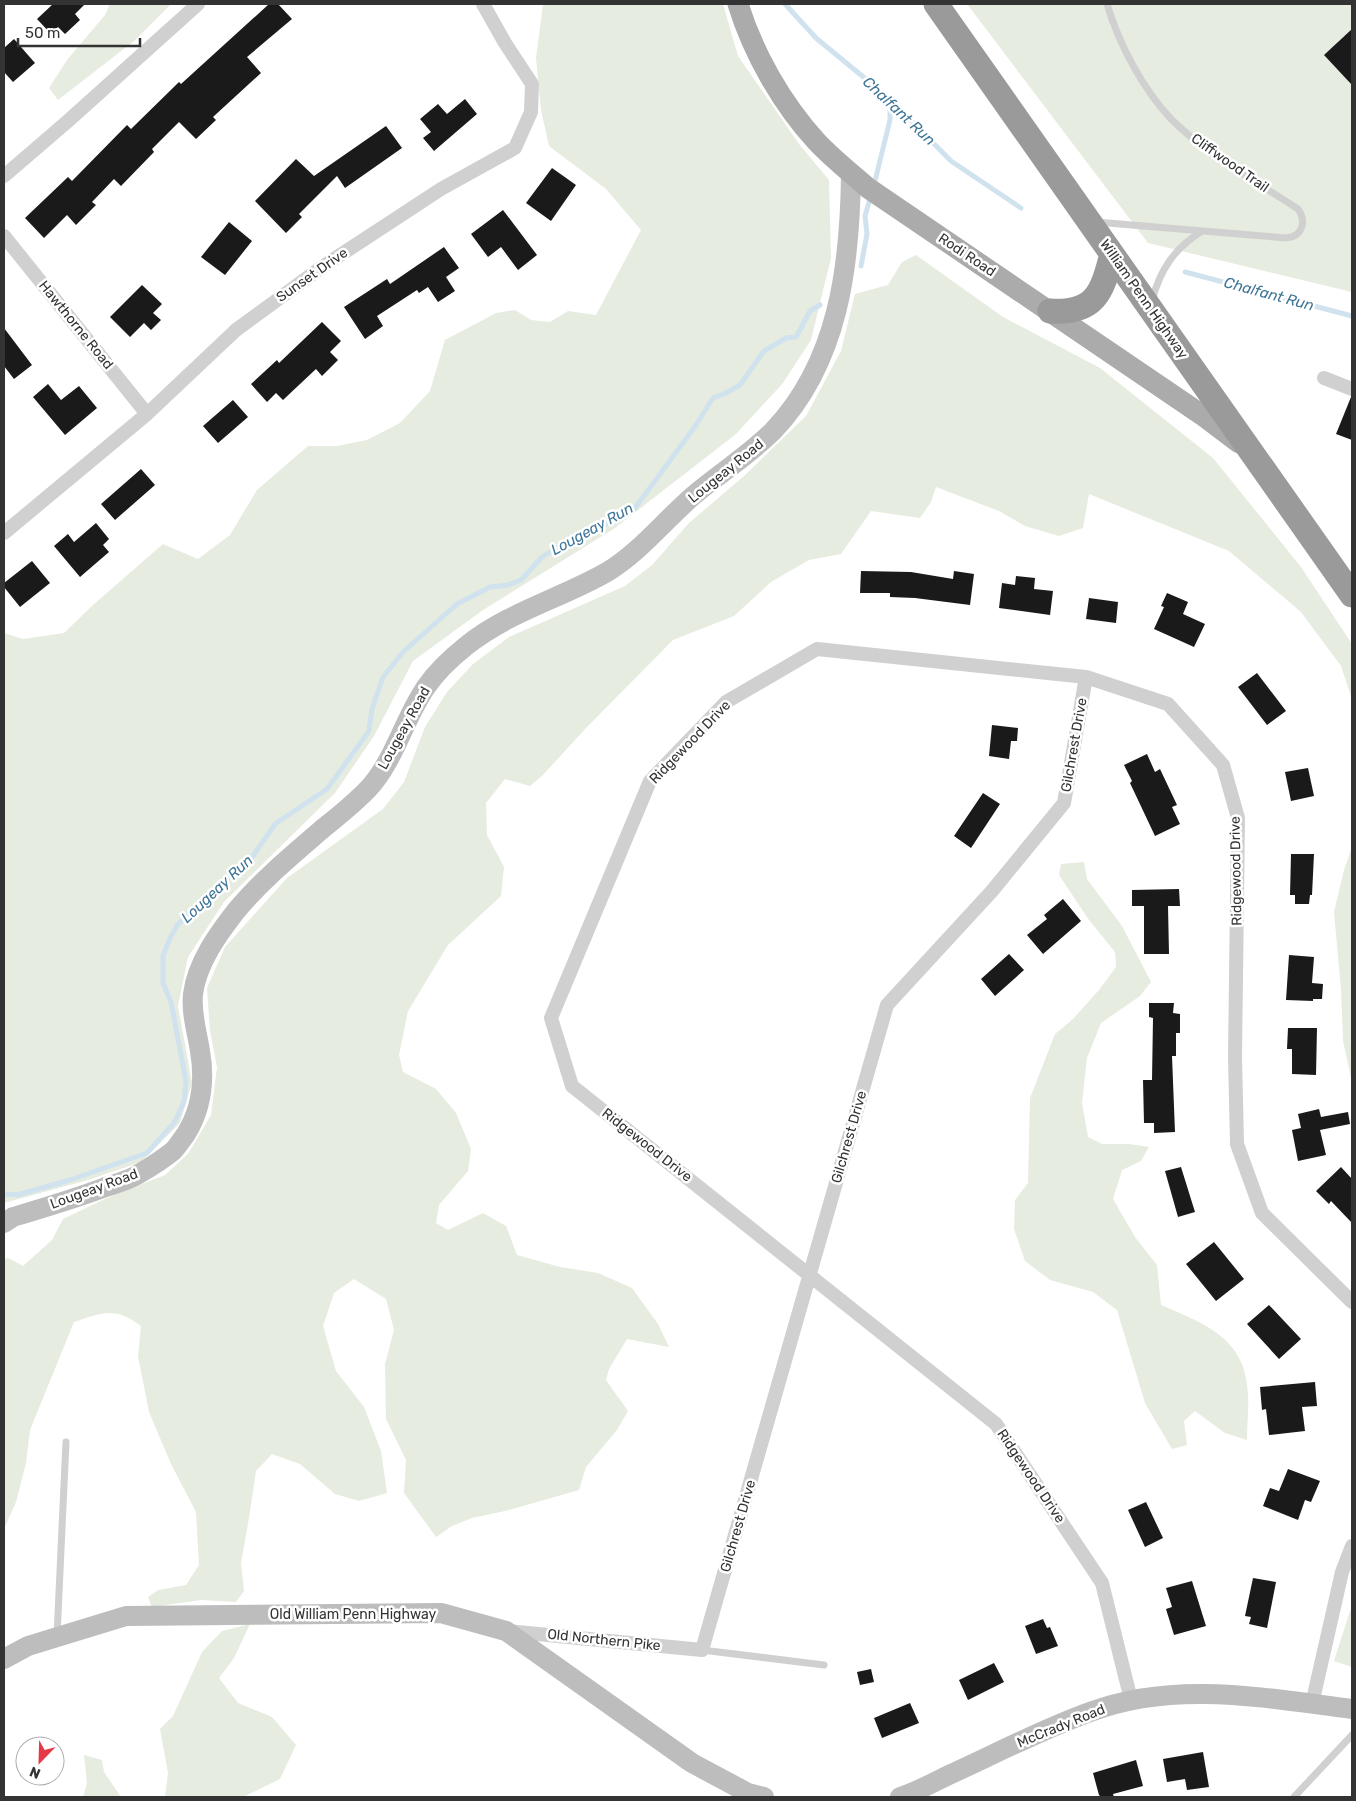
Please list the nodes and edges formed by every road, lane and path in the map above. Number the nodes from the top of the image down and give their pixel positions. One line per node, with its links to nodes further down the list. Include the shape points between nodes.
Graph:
1 (198, 4): 7 (street)
2 (483, 4): 16 (street, Sunset Drive, via 532,84 531,112 515,148 441,189 314,273 236,330)
3 (738, 4): 6 (main road, Rodi Road, via 762,61 788,105 816,141)
4 (936, 4): 8 (highway, William Penn Highway)
5 (1107, 4): 9 (lane, Cliffwood Trail, via 1143,83 1171,118 1200,144 1298,209 1304,222 1292,237)
6 (852, 174): 13 (main road, Rodi Road, via 871,191); 21 (street, Lougeay Road, via 847,252 835,318 812,375 777,427 612,569 502,623 470,642 446,662 425,689 372,785 279,866 236,911 209,951 199,970 193,1008 204,1084 195,1119 175,1150 134,1177 13,1217)
7 (4, 176)
8 (1089, 221): 9 (lane, Cliffwood Trail); 11 (highway, William Penn Highway)
9 (1203, 231): 12 (lane, via 1171,256 1159,279)
10 (4, 236): 16 (street, Hawthorne Road)
11 (1112, 254): 12 (highway, William Penn Highway); 13 (highway, via 1103,285 1091,302 1073,311)
12 (1150, 308): 17 (highway, William Penn Highway)
13 (1050, 311): 17 (main road, Rodi Road, via 1202,415)
14 (1324, 378): 15 (street)
15 (1352, 389)
16 (147, 414): 18 (street, Sunset Drive)
17 (1253, 454): 19 (highway, William Penn Highway)
18 (4, 532)
19 (1352, 595)
20 (1086, 677): 22 (street, Gilchrest Drive, via 1064,803 992,891 887,1005); 22 (street, Ridgewood Drive, via 817,649 726,702 650,781 551,1018 572,1086); 23 (street, Ridgewood Drive, via 1168,704 1223,765 1238,818 1237,1144 1262,1213)
21 (4, 1223)
22 (809, 1274): 28 (street, Gilchrest Drive); 31 (street, Ridgewood Drive, via 996,1424 1102,1583)
23 (1352, 1302)
24 (66, 1442): 27 (lane)
25 (1352, 1546): 32 (street, via 1342,1572)
26 (506, 1631): 27 (street, Old William Penn Highway, via 441,1613 126,1616); 28 (street, Old Northern Pike); 35 (street, Old William Penn Highway, via 692,1763)
27 (57, 1637): 29 (street, Old William Penn Highway, via 28,1646)
28 (702, 1650): 30 (lane)
29 (4, 1659)
30 (824, 1665)
31 (1131, 1700): 32 (street, McCrady Road, via 1212,1693); 36 (street, McCrady Road, via 1091,1711)
32 (1312, 1704): 33 (street, McCrady Road)
33 (1352, 1709)
34 (1352, 1735): 37 (lane)
35 (752, 1796)
36 (900, 1797)
37 (1294, 1797)

